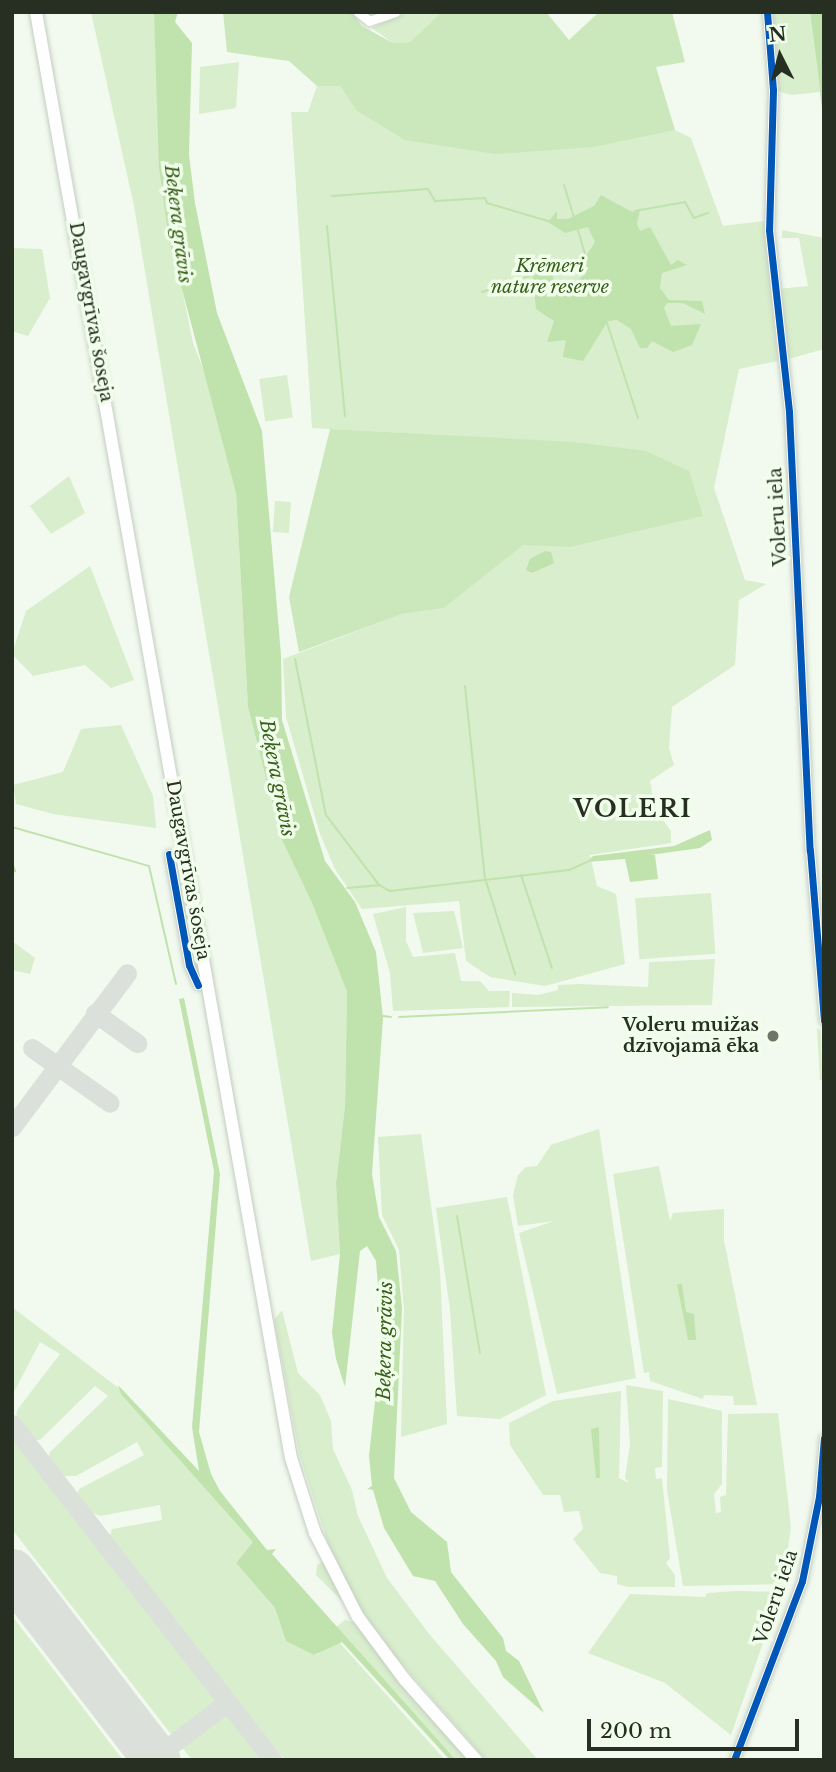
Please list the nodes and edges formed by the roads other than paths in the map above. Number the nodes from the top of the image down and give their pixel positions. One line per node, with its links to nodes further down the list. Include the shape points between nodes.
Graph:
1 (36, 12): 9 (main road, Daugavgrīvas šoseja, via 291,1458 315,1534 358,1617 405,1680)
2 (358, 12): 3 (street, via 369,21)
3 (395, 12)
4 (767, 12): 7 (street, Voleru iela, via 773,90 769,230 789,412 810,850)
5 (169, 854): 6 (street, via 189,965)
6 (198, 985)
7 (824, 1020)
8 (824, 1438): 10 (street, Voleru iela, via 819,1497 802,1581)
9 (476, 1760)
10 (734, 1760)

